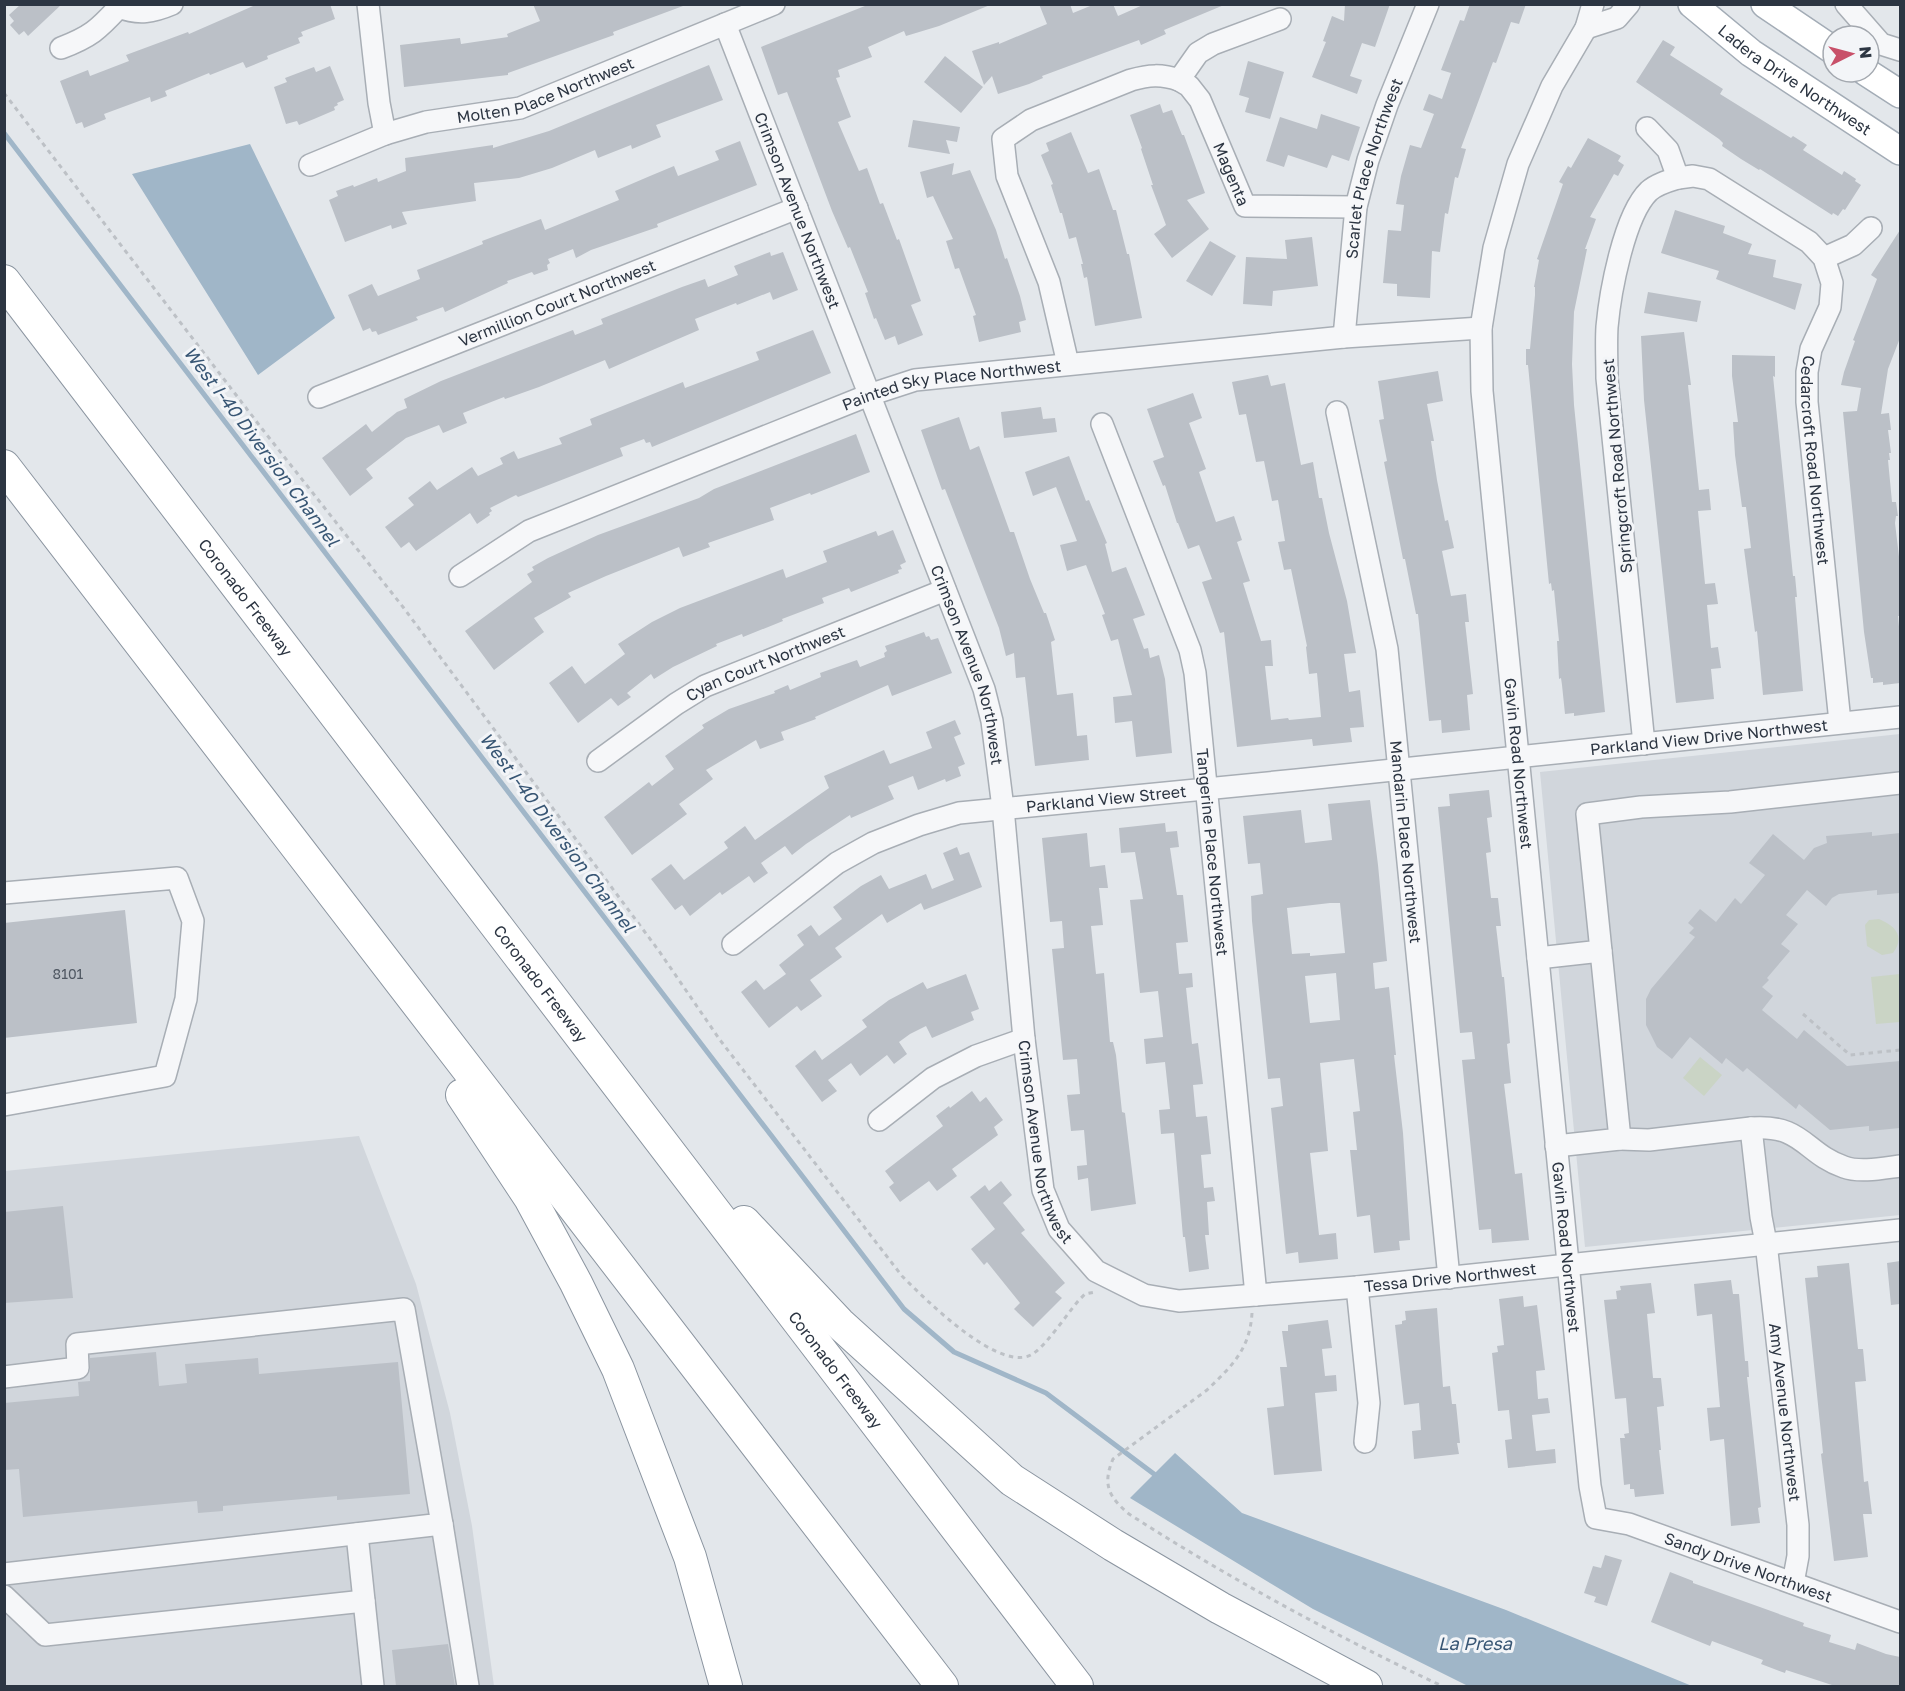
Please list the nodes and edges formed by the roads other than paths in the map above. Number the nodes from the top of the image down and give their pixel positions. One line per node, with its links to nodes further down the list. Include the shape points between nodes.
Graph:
1 (172, 4): 10 (street, via 144,13)
2 (368, 4): 21 (street)
3 (774, 4): 12 (street, Molten Place Northwest)
4 (1428, 4): 25 (street, Scarlet Place Northwest, via 1387,105)
5 (1593, 4): 13 (street, Gavin Road Northwest)
6 (1629, 4): 13 (street, via 1617,18)
7 (1692, 4): 22 (main road, Ladera Drive Northwest, via 1751,53)
8 (1766, 4): 14 (main road)
9 (1846, 4): 16 (street, via 1881,44)
10 (117, 6): 15 (street, via 98,30)
11 (1280, 19): 17 (street, via 1198,52)
12 (726, 24): 21 (street, Molten Place Northwest, via 520,108 426,122); 26 (street, Crimson Avenue Northwest)
13 (1586, 28): 30 (street, Gavin Road Northwest, via 1552,86 1518,164 1494,248)
14 (1821, 42)
15 (61, 48)
16 (1900, 50)
17 (1179, 80): 25 (street, Magenta, via 1200,99 1245,206); 32 (street, via 1163,75 1131,80 1031,120 1004,138 1007,176 1049,282)
18 (1881, 82): 19 (main road)
19 (1900, 94)
20 (1647, 128): 24 (street, via 1668,150)
21 (385, 134): 23 (street, Molten Place Northwest)
22 (1900, 151)
23 (310, 165)
24 (1678, 178): 28 (street, via 1709,179 1809,242); 42 (street, Springcroft Road Northwest, via 1649,191 1628,228 1607,329 1607,378)
25 (1356, 207): 31 (street, Scarlet Place Northwest)
26 (797, 208): 33 (street, Crimson Avenue Northwest); 34 (street, Vermillion Court Northwest)
27 (1871, 228): 28 (street, via 1852,245)
28 (1824, 258): 41 (street, Cedarcroft Road Northwest, via 1832,283 1830,307 1811,349 1807,402)
29 (4, 281): 55 (highway, Coronado Freeway)
30 (1481, 328): 31 (street, Painted Sky Place Northwest); 43 (street, Gavin Road Northwest, via 1482,391)
31 (1344, 337): 32 (street, Painted Sky Place Northwest)
32 (1068, 364): 33 (street, Painted Sky Place Northwest, via 915,380)
33 (870, 395): 38 (street, Painted Sky Place Northwest, via 529,531); 39 (street, Crimson Avenue Northwest)
34 (319, 398)
35 (1337, 412): 45 (street, Mandarin Place Northwest, via 1387,649)
36 (1102, 424): 47 (street, Tangerine Place Northwest, via 1190,650)
37 (4, 466): 49 (highway)
38 (460, 576)
39 (945, 590): 44 (street, Cyan Court Northwest, via 705,686); 48 (street, Crimson Avenue Northwest, via 984,689)
40 (1900, 717): 41 (street, Parkland View Drive Northwest)
41 (1840, 722): 42 (street, Parkland View Drive Northwest)
42 (1644, 744): 43 (street, Parkland View Drive Northwest)
43 (1518, 758): 45 (street, Parkland View Street); 53 (street, Gavin Road Northwest)
44 (598, 761)
45 (1399, 770): 47 (street, Parkland View Street); 65 (street, Mandarin Place Northwest)
46 (1900, 783): 52 (street, via 1587,814)
47 (1207, 788): 48 (street, Parkland View Street); 68 (street, Tangerine Place Northwest)
48 (1003, 808): 51 (street, Parkland View Street, via 959,813 873,843 837,863); 54 (street, Crimson Avenue Northwest)
49 (291, 836): 81 (highway, via 530,1198 576,1283 618,1369 654,1458 690,1557); 82 (highway)
50 (4, 893): 56 (street, via 177,878 194,921 186,999 165,1076)
51 (733, 944)
52 (1600, 951): 53 (street); 59 (street)
53 (1538, 958): 60 (street, Gavin Road Northwest)
54 (1024, 1039): 57 (street, via 976,1056 933,1078); 67 (street, Crimson Avenue Northwest, via 1043,1190 1059,1229 1096,1270)
55 (604, 1068): 83 (highway, Coronado Freeway); 84 (highway, via 839,1323 1012,1480 1220,1608)
56 (4, 1106)
57 (879, 1120)
58 (1751, 1128): 59 (street, via 1649,1140); 61 (street, via 1782,1129 1847,1168); 63 (street, Amy Avenue Northwest)
59 (1620, 1139): 60 (street)
60 (1556, 1146): 64 (street, Gavin Road Northwest)
61 (1900, 1166)
62 (1900, 1230): 63 (street, Tessa Drive Northwest)
63 (1766, 1244): 64 (street, Tessa Drive Northwest); 75 (street, Amy Avenue Northwest, via 1798,1526)
64 (1568, 1266): 65 (street, Tessa Drive Northwest); 71 (street, Gavin Road Northwest)
65 (1449, 1278): 66 (street, Tessa Drive Northwest)
66 (1357, 1287): 68 (street, Tessa Drive Northwest); 70 (street, via 1370,1403)
67 (1144, 1295): 68 (street, Tessa Drive Northwest, via 1179,1301)
68 (1256, 1295)
69 (4, 1377): 72 (street, via 78,1368 77,1344 404,1309)
70 (1365, 1442)
71 (1596, 1518): 75 (street, Sandy Drive Northwest, via 1629,1524)
72 (442, 1524): 73 (street); 80 (street)
73 (357, 1534): 74 (street); 77 (street)
74 (4, 1574)
75 (1793, 1583): 78 (street, Sandy Drive Northwest)
76 (4, 1596): 77 (street, via 45,1635)
77 (364, 1601): 79 (street)
78 (1900, 1622)
79 (373, 1686)
80 (468, 1686)
81 (726, 1686)
82 (942, 1686)
83 (1077, 1686)
84 (1366, 1686)

